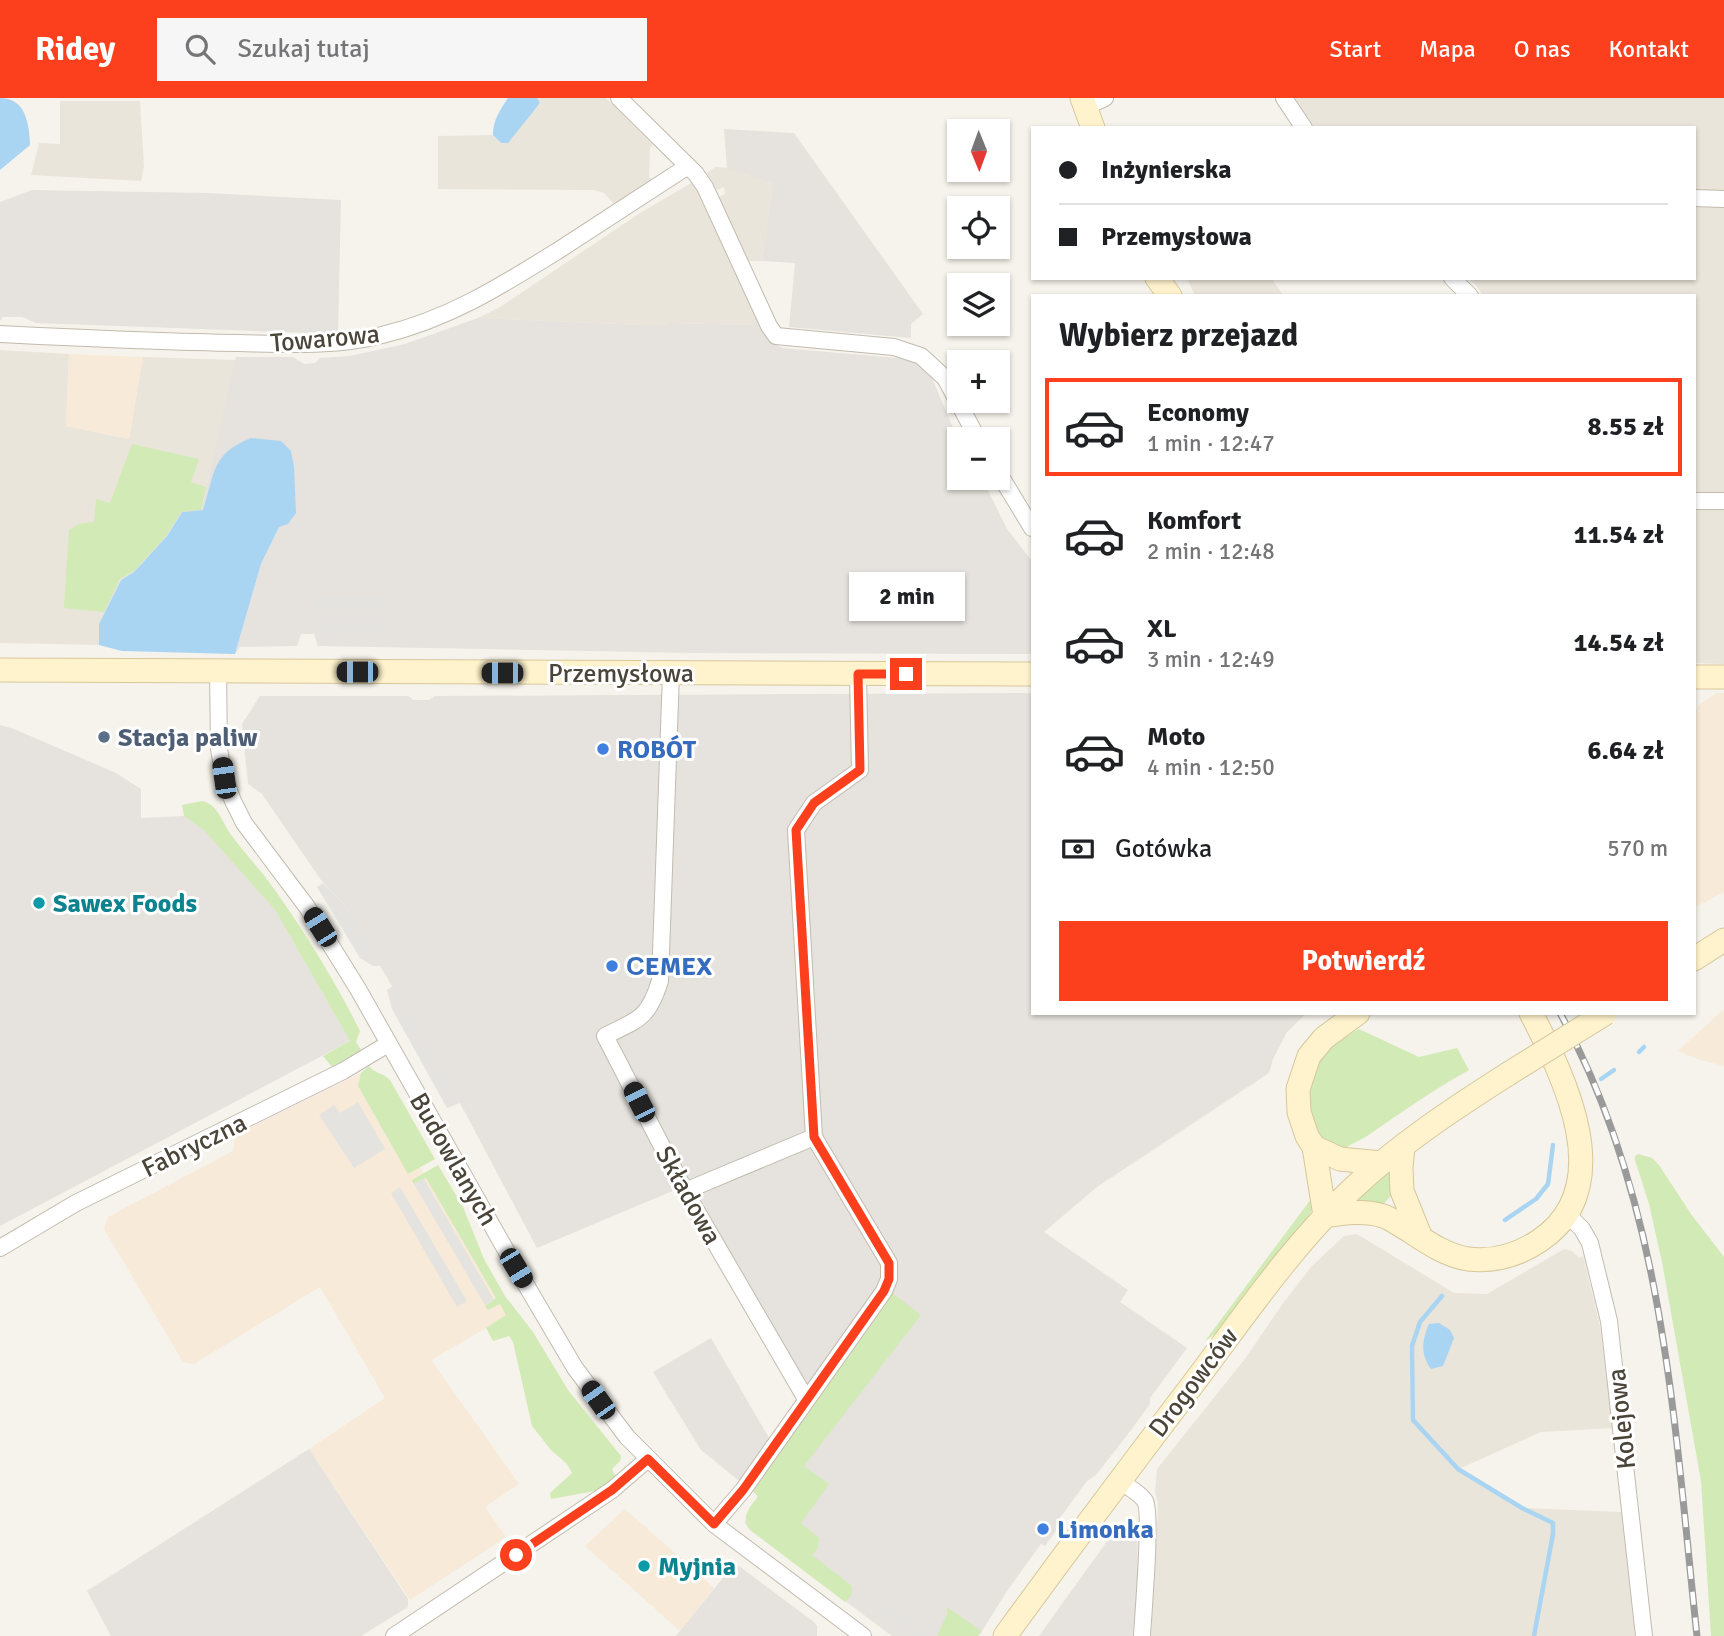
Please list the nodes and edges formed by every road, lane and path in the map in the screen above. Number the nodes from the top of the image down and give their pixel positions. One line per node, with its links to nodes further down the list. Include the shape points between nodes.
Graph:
1 (619, 98): 4 (street)
2 (1284, 98): 3 (street)
3 (1303, 126)
4 (688, 166): 9 (street, Towarowa, via 476,301 382,336 309,344); 10 (street, via 705,187 776,336 894,347 921,356 945,378)
5 (1696, 198): 6 (street)
6 (1724, 199)
7 (1454, 280): 8 (street)
8 (1468, 294)
9 (0, 334)
10 (972, 427)
11 (1009, 490): 14 (street)
12 (1696, 501): 13 (street)
13 (1724, 501)
14 (1031, 526)
15 (0, 670): 16 (main road, Przemysłowa)
16 (218, 671): 17 (main road, Przemysłowa); 27 (street, Budowlanych, via 219,749 233,801 244,823 307,907)
17 (671, 673): 18 (main road, Przemysłowa); 32 (street, Składowa, via 660,981 647,1012 605,1036)
18 (858, 674): 19 (main road, Przemysłowa); 28 (street, via 860,770 814,803 796,830)
19 (1031, 674)
20 (1696, 677): 21 (main road)
21 (1724, 677)
22 (1724, 940): 23 (main road)
23 (1696, 958)
24 (1357, 1015): 29 (main road, via 1324,1038 1302,1071 1299,1112)
25 (1532, 1015): 33 (main road, via 1559,1072 1579,1135 1578,1183)
26 (1603, 1015): 30 (main road, Drogowców, bridge)
27 (388, 1044): 36 (street, Fabryczna, via 343,1071 76,1202); 38 (street, Budowlanych, via 575,1368)
28 (814, 1137): 32 (street); 37 (street, via 889,1263 889,1271 884,1291)
29 (1314, 1147): 31 (main road, via 1340,1159); 34 (main road)
30 (1403, 1147): 31 (main road, Drogowców); 35 (main road, via 1402,1191)
31 (1381, 1163): 34 (main road, Drogowców)
32 (685, 1191): 37 (street, Składowa)
33 (1566, 1213): 35 (main road, via 1544,1238 1503,1258 1456,1256); 45 (street, Kolejowa, via 1590,1242 1609,1321)
34 (1325, 1216): 35 (main road, via 1358,1212 1385,1216); 39 (main road, Drogowców, via 1265,1286)
35 (1421, 1238)
36 (0, 1248)
37 (806, 1399): 40 (street)
38 (648, 1459): 40 (street, Budowlanych); 41 (street, via 612,1490)
39 (1119, 1481): 43 (main road, Drogowców); 44 (street, via 1147,1504)
40 (714, 1524): 42 (street, Budowlanych)
41 (394, 1636)
42 (863, 1636)
43 (1005, 1636)
44 (1142, 1636)
45 (1644, 1636)

